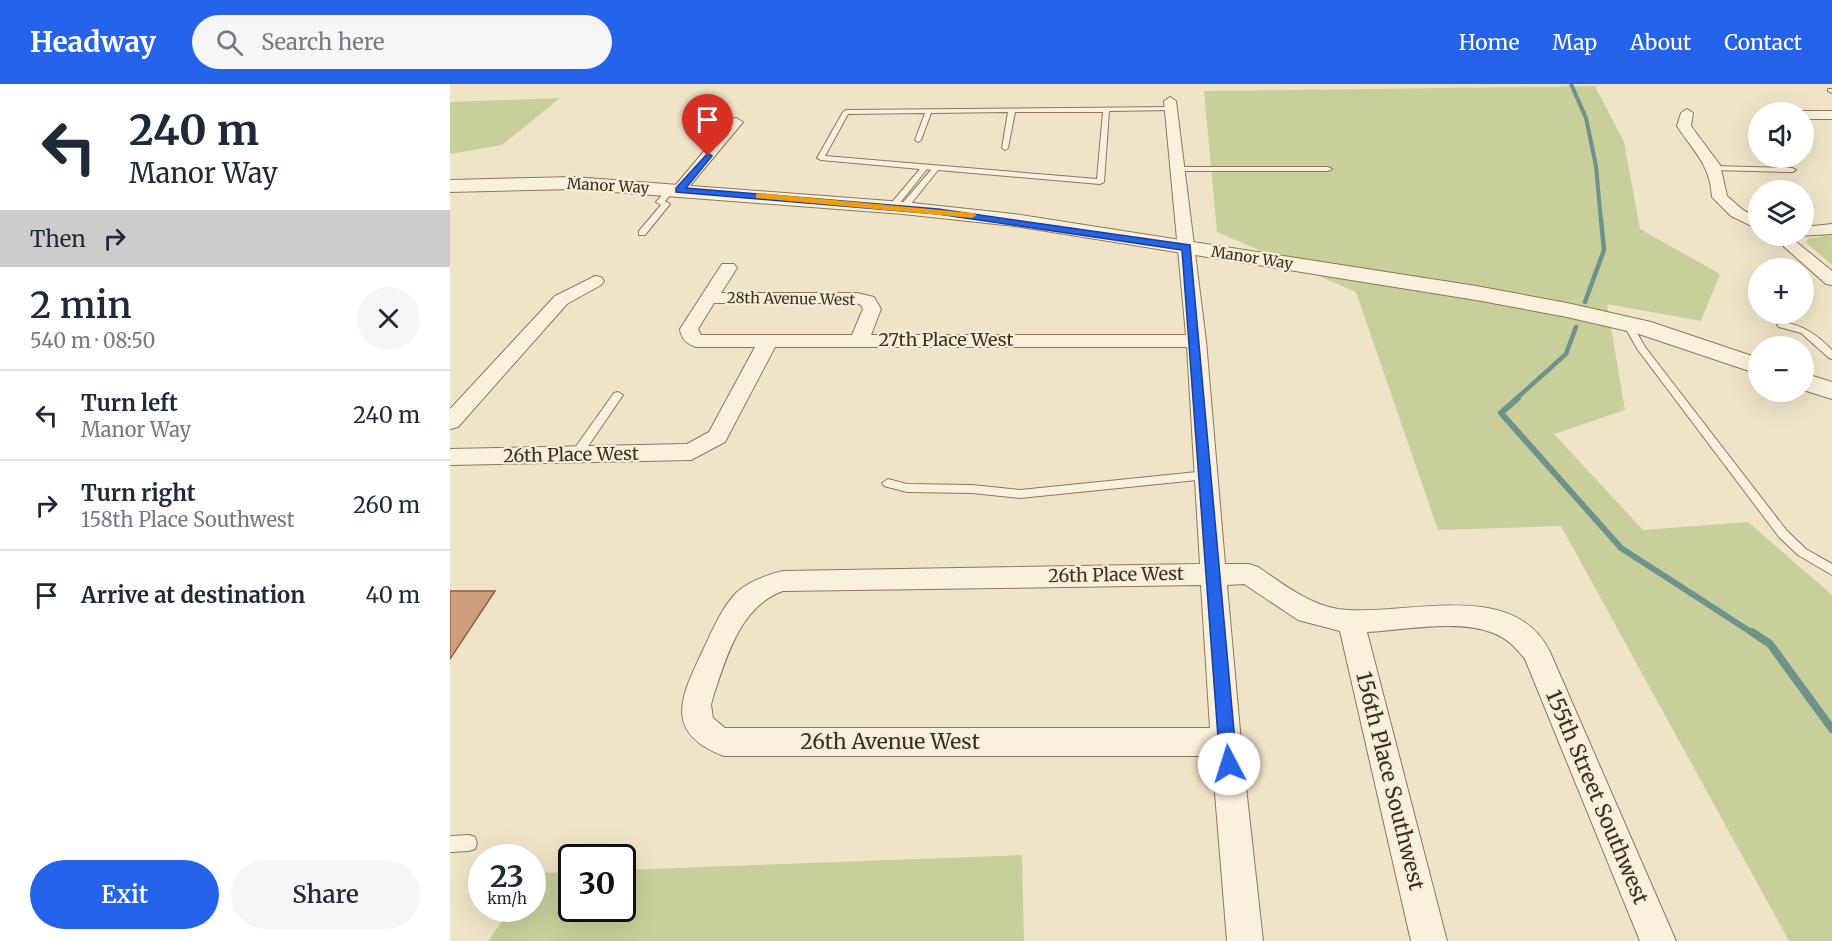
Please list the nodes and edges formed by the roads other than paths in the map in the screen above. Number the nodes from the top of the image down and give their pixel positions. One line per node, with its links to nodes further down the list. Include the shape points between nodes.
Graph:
1 (1171, 105): 2 (lane); 14 (street)
2 (1106, 110): 4 (lane); 13 (lane, via 1100,182)
3 (929, 111): 4 (lane); 9 (lane); 11 (lane, via 846,112 821,158)
4 (1012, 111): 10 (lane)
5 (1687, 113): 12 (street, via 1684,126)
6 (1814, 115): 7 (street)
7 (1832, 115)
8 (736, 122): 18 (street)
9 (918, 140)
10 (1005, 148)
11 (924, 168): 13 (lane); 19 (lane)
12 (1716, 168): 16 (lane); 20 (street, via 1720,197)
13 (935, 169): 19 (lane)
14 (1179, 169): 15 (lane); 25 (street)
15 (1328, 169)
16 (1792, 170)
17 (450, 186): 18 (street, Manor Way, via 574,183)
18 (676, 190): 19 (street, Manor Way); 23 (lane, via 660,202 666,204)
19 (897, 208): 25 (street, Manor Way, via 1014,220)
20 (1748, 219)
21 (1832, 229): 22 (street)
22 (1814, 231)
23 (642, 233)
24 (1792, 246): 28 (street)
25 (1187, 248): 30 (street, Manor Way, via 1476,293); 34 (street)
26 (728, 268): 29 (street)
27 (595, 280): 40 (street, via 561,300)
28 (1832, 280)
29 (708, 298): 32 (street, 28th Avenue West, via 868,301 872,309); 33 (street, 27th Place West, via 689,329 696,341)
30 (1628, 324): 36 (street, Manor Way); 45 (lane, via 1641,348 1764,511 1802,552)
31 (1782, 325): 35 (lane, via 1806,330)
32 (860, 340): 33 (street, 27th Place West); 34 (street, 27th Place West)
33 (768, 341): 41 (street, 26th Place West, via 717,437 691,452)
34 (1196, 341): 43 (street)
35 (1832, 356)
36 (1748, 363)
37 (1814, 385): 38 (street)
38 (1832, 391)
39 (618, 395): 41 (lane)
40 (450, 422)
41 (576, 455): 42 (street, 26th Place West)
42 (450, 457)
43 (1207, 476): 44 (lane, via 1020,494 907,488); 46 (street)
44 (888, 483)
45 (1832, 570)
46 (1215, 574): 47 (street, 26th Place West, via 783,580); 48 (street, 26th Place West, via 1249,574 1314,615); 50 (street)
47 (747, 598): 50 (street, 26th Avenue West, via 731,618 696,705 703,730 724,742)
48 (1351, 621): 49 (street, 26th Place West, via 1477,616 1500,622 1522,635); 54 (street, 156th Place Southwest)
49 (1536, 652): 55 (street, 155th Street Southwest)
50 (1227, 742): 53 (street)
51 (469, 843): 52 (lane)
52 (450, 844)
53 (1245, 941)
54 (1429, 941)
55 (1658, 941)

